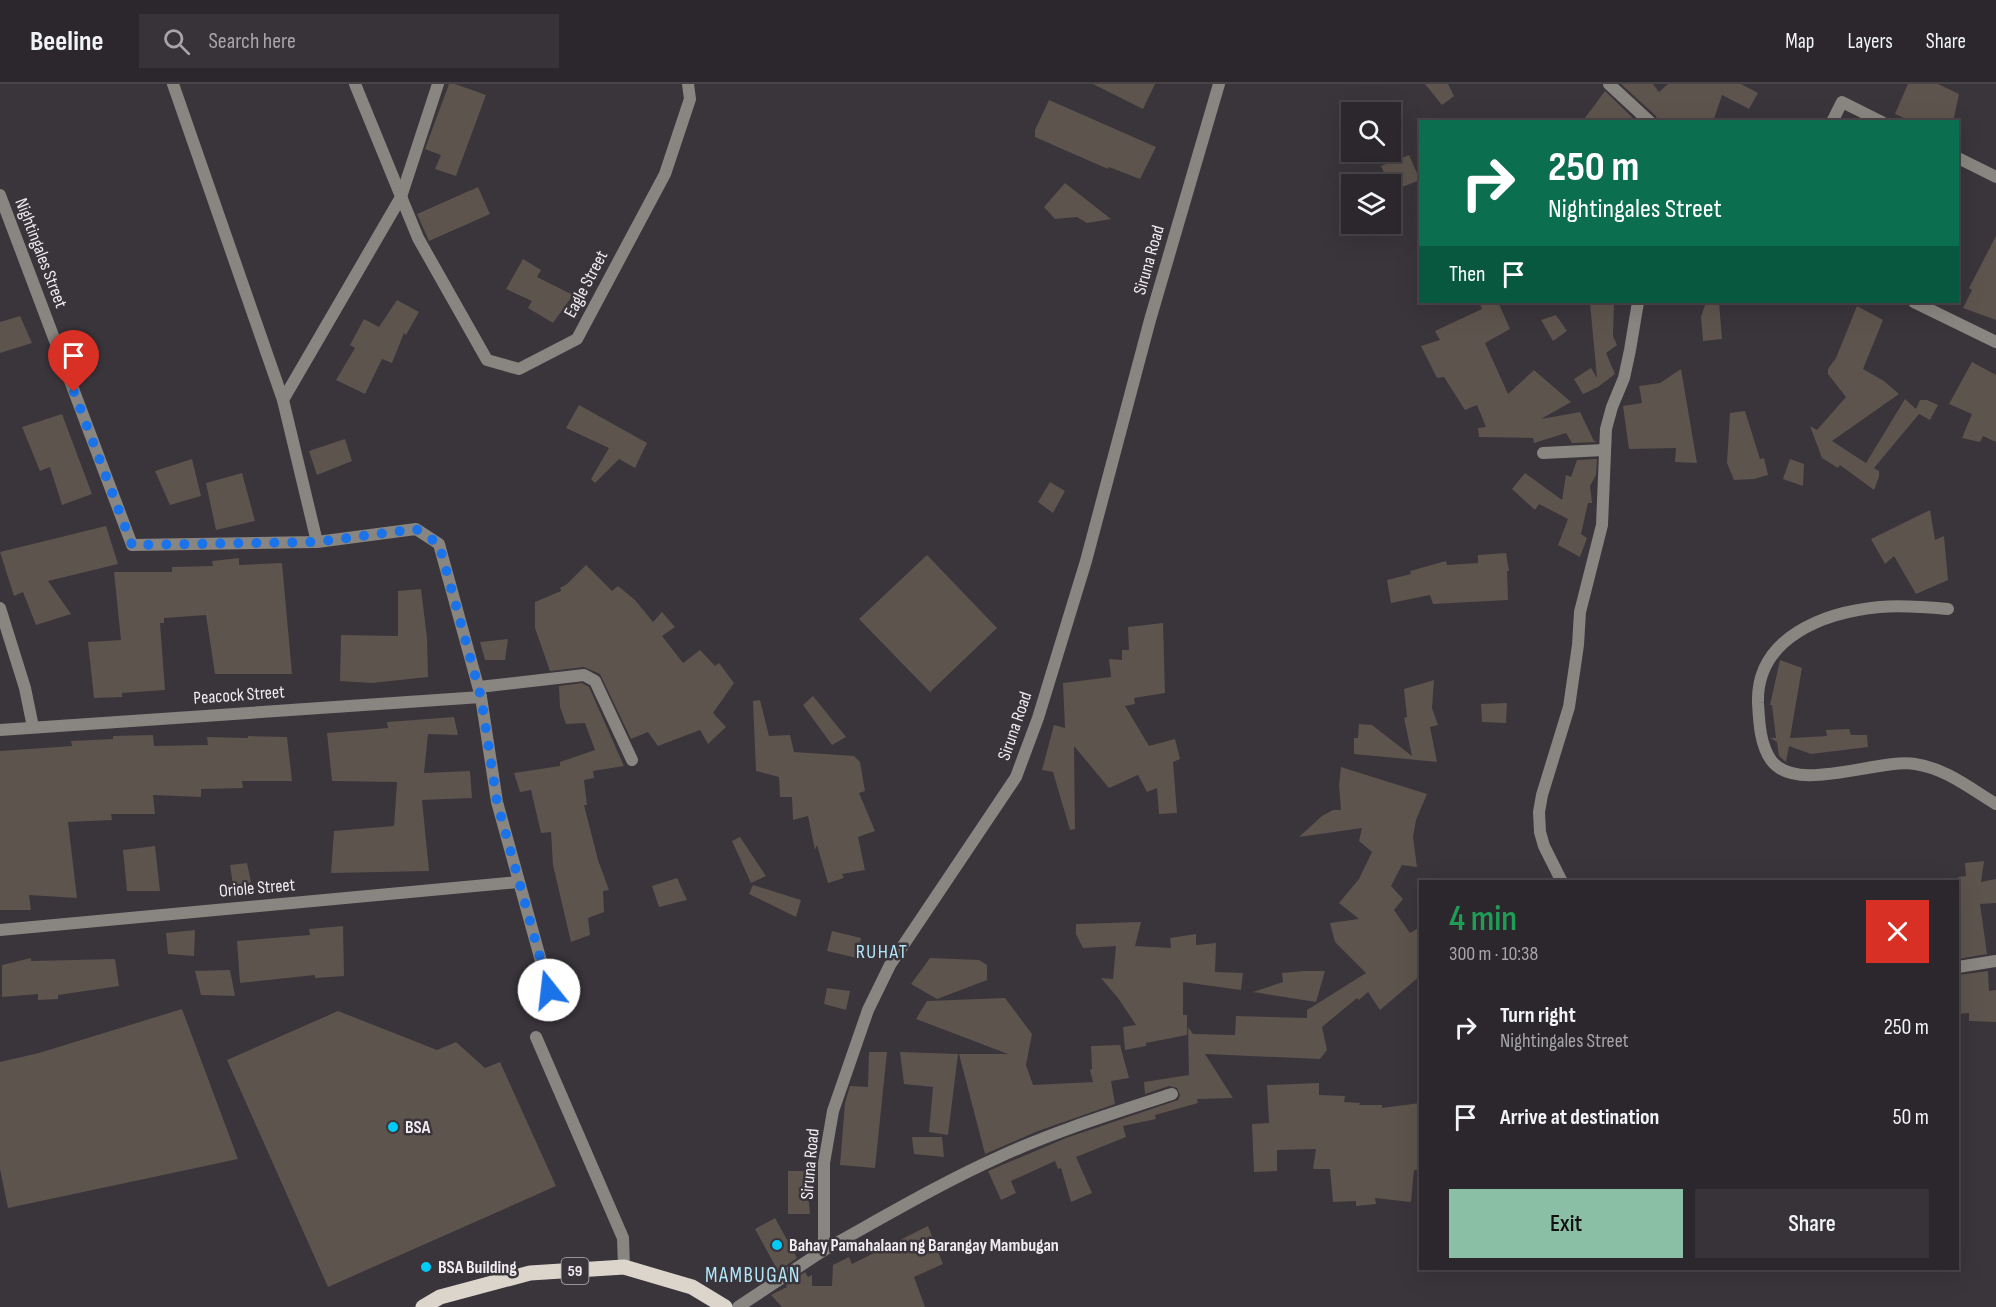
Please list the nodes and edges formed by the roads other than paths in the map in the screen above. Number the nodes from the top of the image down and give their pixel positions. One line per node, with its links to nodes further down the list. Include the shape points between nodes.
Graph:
1 (173, 84): 17 (street)
2 (355, 84): 13 (street, Eagle Street)
3 (438, 84): 13 (street)
4 (688, 84): 13 (street, Eagle Street, via 690,99 665,174 578,339 519,369 487,360 418,238)
5 (1219, 84): 36 (street, Siruna Road, via 1150,320 1086,561 1016,777 890,966 868,1010 833,1111 824,1163)
6 (1609, 84): 7 (street)
7 (1648, 120)
8 (1833, 120): 9 (street, via 1842,102)
9 (1878, 120)
10 (1959, 158): 11 (street)
11 (1996, 177)
12 (0, 195): 20 (street, Nightingales Street, via 132,545)
13 (401, 196): 17 (street)
14 (1638, 303): 18 (street, via 1624,378 1612,407)
15 (1916, 303): 16 (street)
16 (1996, 342)
17 (283, 400): 20 (street)
18 (1604, 450): 19 (street); 28 (street, via 1602,525 1580,612 1569,707 1539,812 1544,846)
19 (1543, 453)
20 (317, 542): 23 (street, Nightingales Street, via 416,529 439,544)
21 (0, 608): 24 (street)
22 (1948, 609): 27 (street, via 1856,610 1835,615 1782,642 1765,665 1758,688 1763,742 1771,761 1784,771 1802,776 1914,763 1935,768)
23 (480, 692): 24 (street, Peacock Street); 26 (street, Peacock Street, via 584,675 595,681); 29 (street, Nightingales Street, via 497,802)
24 (33, 727): 25 (street, Peacock Street)
25 (0, 730)
26 (632, 760)
27 (1996, 804)
28 (1561, 880)
29 (518, 882): 30 (street, Oriole Street); 33 (street, Nightingales Street)
30 (0, 930)
31 (1996, 961): 32 (street)
32 (1959, 967)
33 (549, 990)
34 (536, 1037): 37 (street, via 623,1238)
35 (1172, 1094): 36 (street, via 1000,1156)
36 (824, 1250): 40 (street)
37 (624, 1268): 38 (main road, 59, via 530,1273 440,1297); 39 (main road, 59, via 692,1287)
38 (423, 1307)
39 (725, 1307)
40 (738, 1307)

